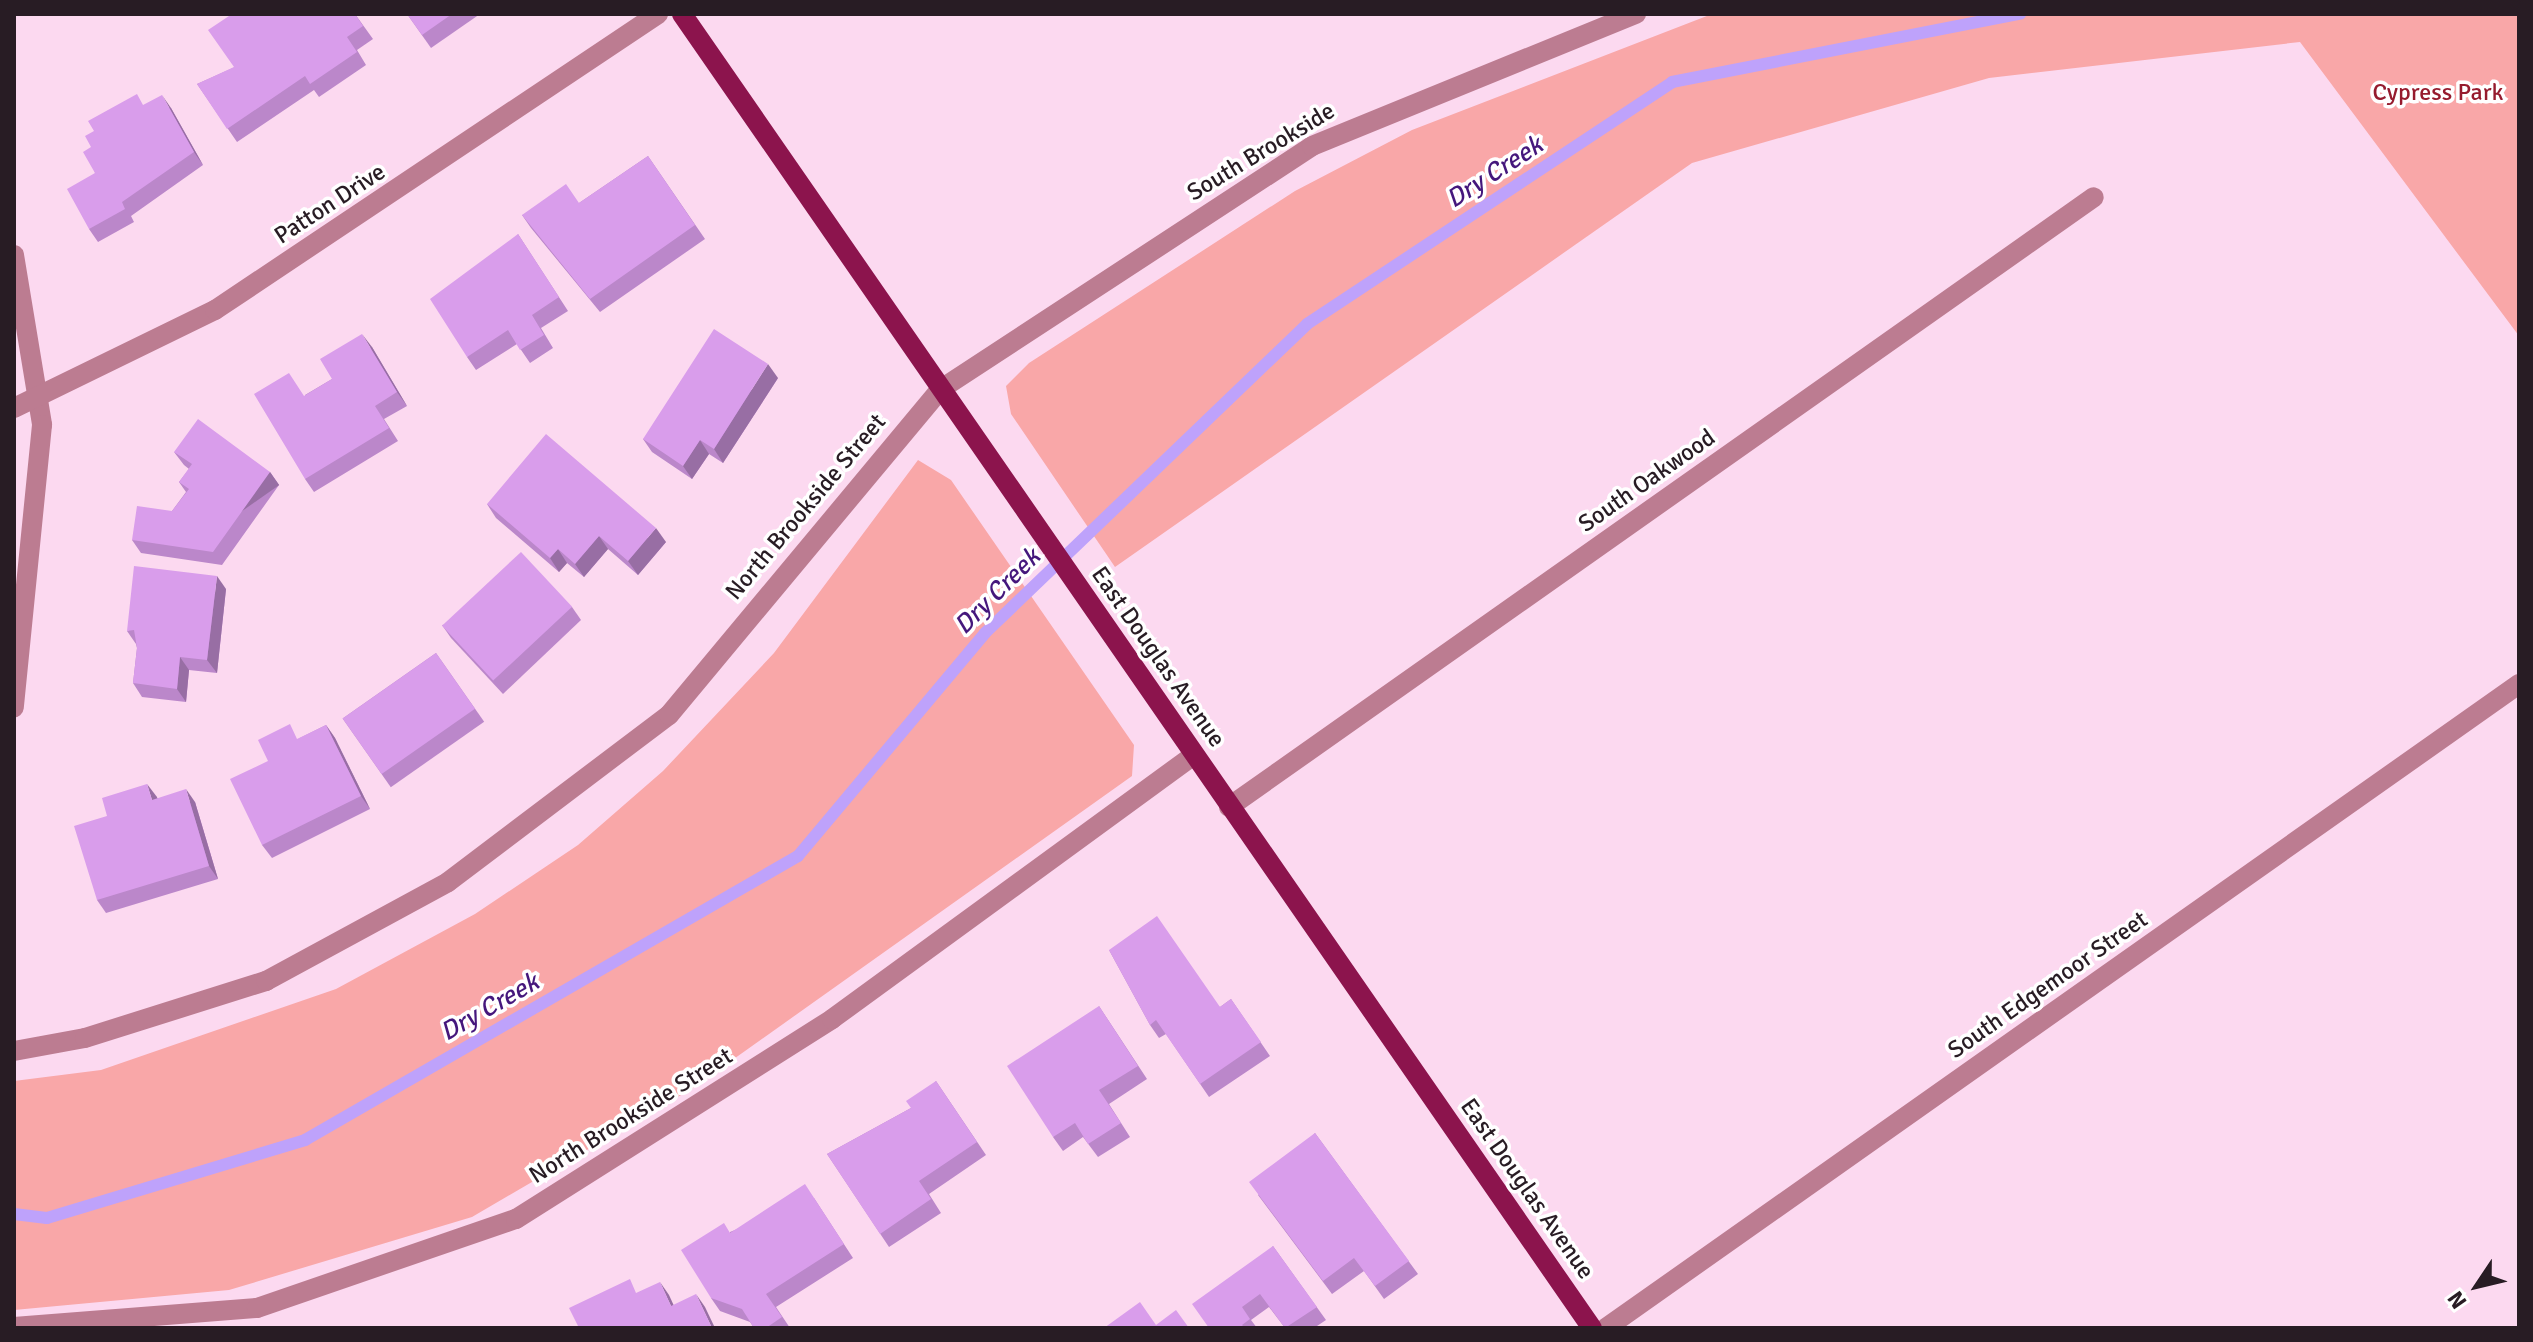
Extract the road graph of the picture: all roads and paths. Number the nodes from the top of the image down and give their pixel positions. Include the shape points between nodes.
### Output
1 (658, 14) edge
2 (682, 14) edge
3 (1636, 14) edge
4 (2094, 197) dead end
5 (14, 255) edge
6 (941, 389) junction
7 (37, 402) junction
8 (14, 408) edge
9 (2519, 684) edge
10 (14, 708) edge
11 (1194, 755) junction
12 (1229, 807) junction
13 (14, 1051) edge
14 (14, 1327) edge
15 (1592, 1328) edge
16 (1606, 1328) edge

1 - 7 street, Patton Drive via 215,310
2 - 6 main road, East Douglas Avenue
3 - 6 street, South Brookside via 1312,146
4 - 12 street, South Oakwood
5 - 7 street
6 - 11 main road, East Douglas Avenue
6 - 13 street, North Brookside Street via 669,715 448,882 266,981 85,1038
7 - 8 street, Patton Drive
7 - 10 street via 42,425
9 - 16 street, South Edgemoor Street
11 - 12 main road, East Douglas Avenue
11 - 14 street, North Brookside Street via 832,1019 516,1219 257,1308
12 - 15 main road, East Douglas Avenue

